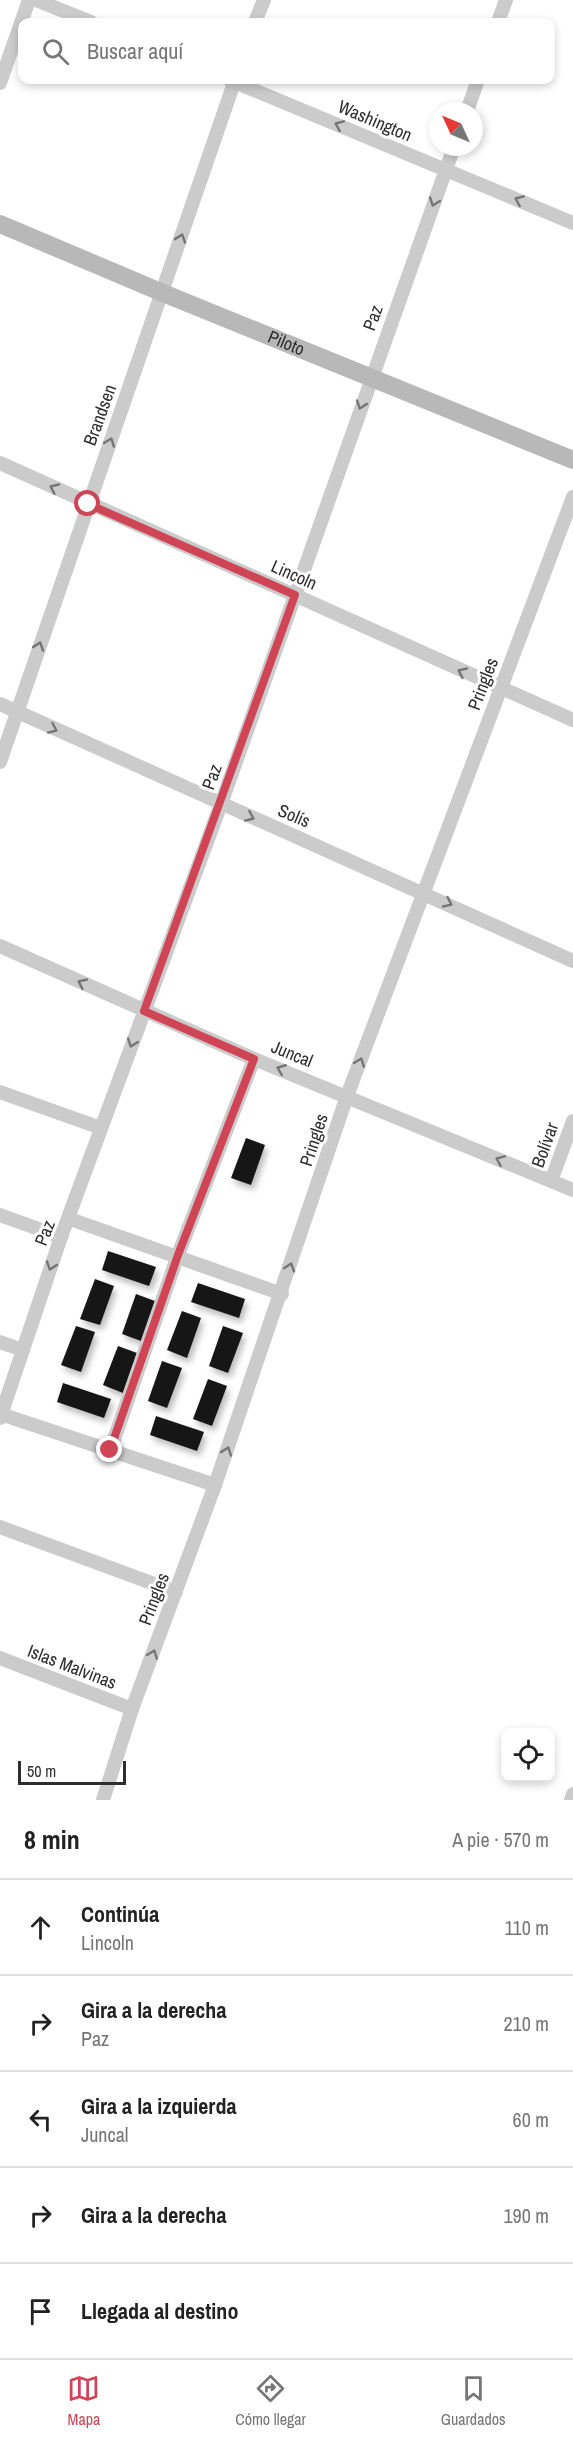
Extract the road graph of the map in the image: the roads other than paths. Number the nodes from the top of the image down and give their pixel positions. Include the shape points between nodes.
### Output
1 (29, 0) edge
2 (36, 0) edge
3 (264, 0) edge
4 (506, 0) edge
5 (23, 18) edge
6 (81, 18) edge
7 (257, 18) edge
8 (499, 18) edge
9 (18, 31) edge
10 (0, 83) edge
11 (232, 84) edge
12 (242, 84) edge
13 (477, 84) edge
14 (470, 102) edge
15 (451, 156) edge
16 (446, 170) junction
17 (573, 222) edge
18 (0, 224) edge
19 (163, 293) junction
20 (370, 376) junction
21 (573, 460) edge
22 (0, 464) edge
23 (573, 497) edge
24 (88, 504) junction
25 (295, 595) junction
26 (500, 689) junction
27 (0, 704) edge
28 (16, 712) junction
29 (573, 720) edge
30 (0, 762) edge
31 (221, 804) junction
32 (423, 891) junction
33 (0, 946) edge
34 (573, 961) edge
35 (144, 1011) junction
36 (254, 1059) junction
37 (0, 1092) edge
38 (347, 1096) junction
39 (573, 1121) edge
40 (101, 1128) junction
41 (551, 1181) junction
42 (573, 1190) edge
43 (0, 1215) edge
44 (70, 1219) junction
45 (61, 1237) junction
46 (178, 1255) junction
47 (282, 1294) junction
48 (0, 1342) edge
49 (23, 1350) junction
50 (0, 1416) edge
51 (110, 1450) junction
52 (215, 1485) junction
53 (0, 1527) edge
54 (177, 1592) junction
55 (0, 1658) edge
56 (132, 1709) junction
57 (573, 1794) edge
58 (103, 1800) edge
59 (571, 1800) edge

1 - 5 street
2 - 6 street
3 - 7 street
4 - 8 street
9 - 10 street
19 -> 11 street, Brandsen
16 -> 12 street, Washington
13 - 14 street
15 - 16 street, Paz
17 -> 16 street, Washington
16 -> 20 street, Paz
18 - 19 main road, Piloto
19 - 20 main road, Piloto
24 -> 19 street, Brandsen
20 - 21 main road, Piloto
20 -> 25 street, Paz
24 -> 22 street, Lincoln
23 - 26 street, Pringles
24 - 25 street, Lincoln
28 -> 24 street, Brandsen
26 -> 25 street, Lincoln
25 - 31 street, Paz
26 - 29 street, Lincoln
26 - 32 street, Pringles
27 - 28 street, Solís
28 - 30 street, Brandsen
28 -> 31 street, Solís
31 -> 32 street, Solís
31 - 35 street, Paz
32 -> 34 street, Solís
38 -> 32 street, Pringles
35 -> 33 street, Juncal
35 - 36 street, Juncal
35 -> 40 street, Paz
38 -> 36 street, Juncal
36 - 46 street
37 - 40 street
41 -> 38 street, Juncal
47 -> 38 street, Pringles
39 - 41 street, Bolívar
40 - 44 street, Paz
41 - 42 street, Juncal
43 - 45 street
44 - 45 street, Paz
44 - 46 street
45 -> 49 street, Paz
46 - 47 street
46 - 51 street
52 -> 47 street, Pringles
48 - 49 street
49 - 50 street, Paz
50 - 51 street
51 - 52 street
52 - 54 street, Pringles
53 - 54 street
56 -> 54 street, Pringles
55 - 56 street, Islas Malvinas
56 - 58 street, Pringles
57 - 59 street

